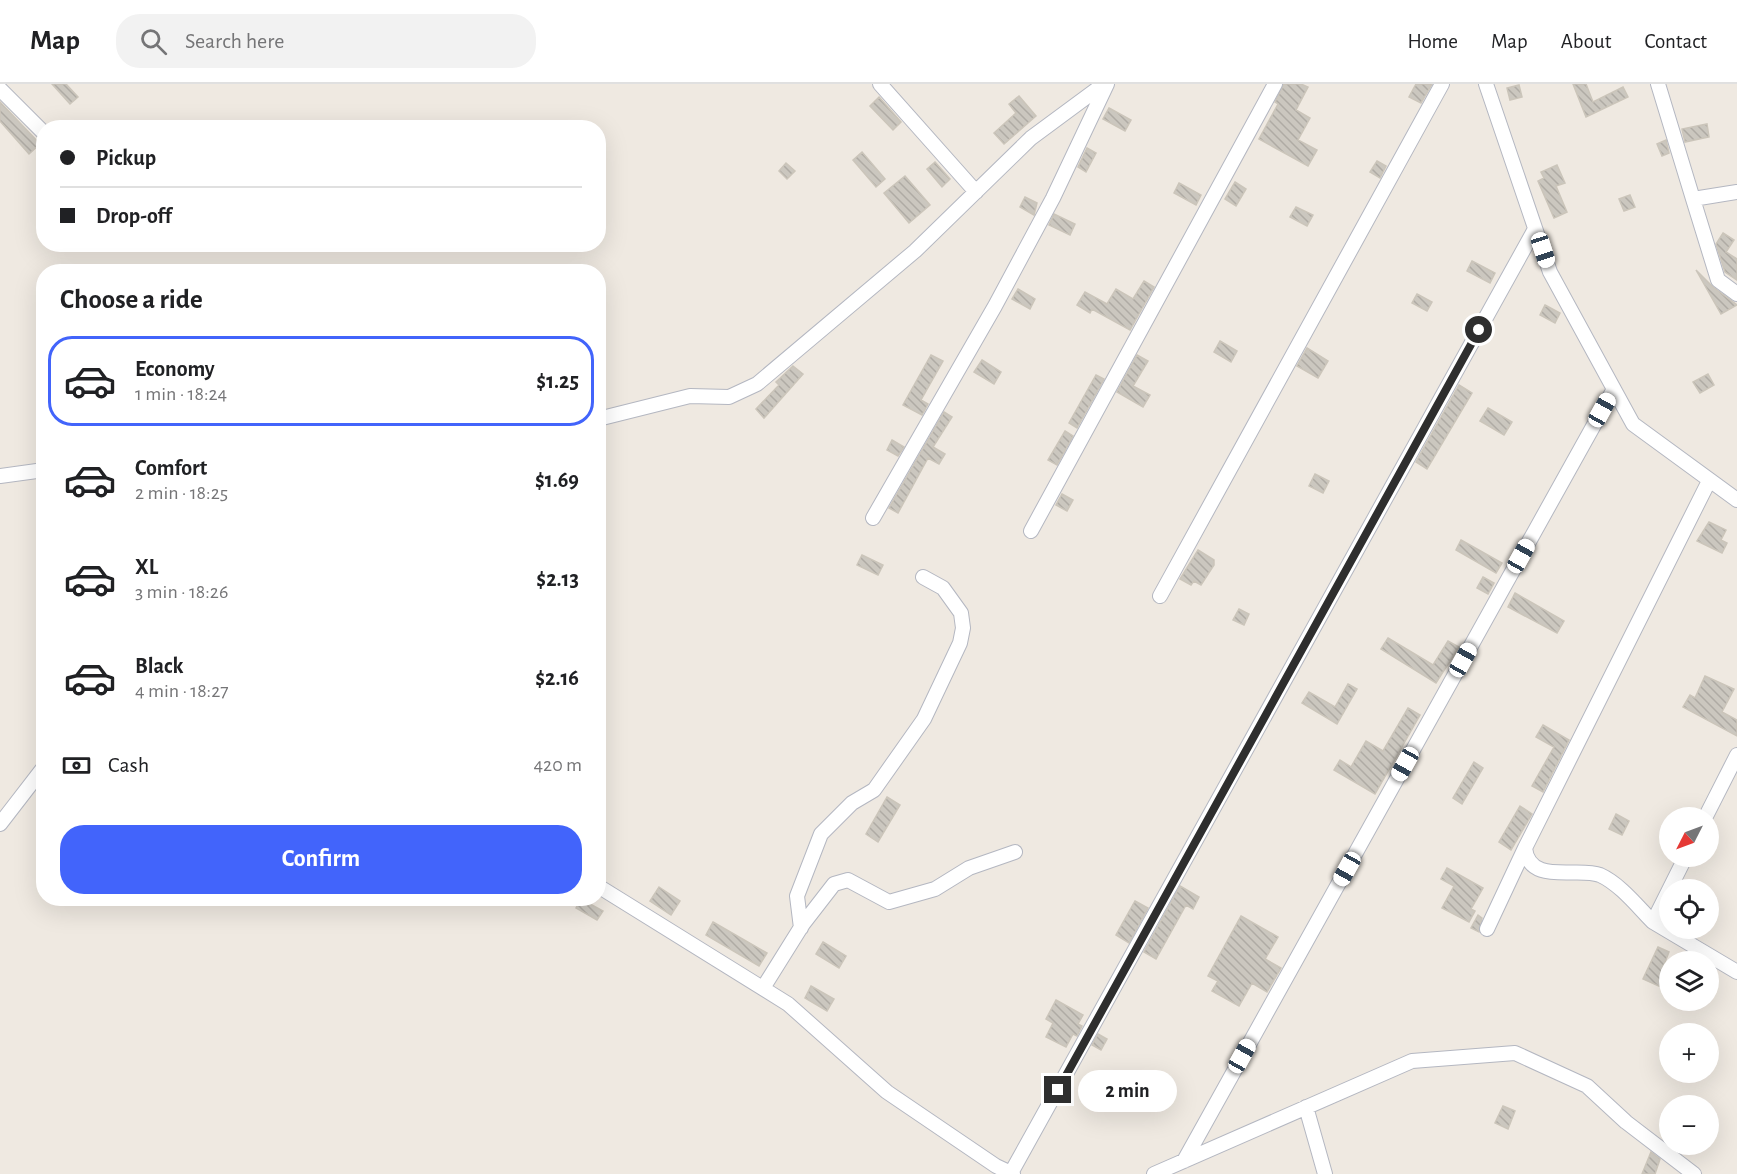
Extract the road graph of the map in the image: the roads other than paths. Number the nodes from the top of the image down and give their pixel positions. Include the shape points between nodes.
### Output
1 (880, 84) edge
2 (1106, 84) edge
3 (1275, 84) edge
4 (1442, 84) edge
5 (1486, 84) edge
6 (1658, 84) edge
7 (0, 89) edge
8 (36, 126) edge
9 (976, 192) junction
10 (1737, 192) edge
11 (1693, 199) junction
12 (1535, 229) junction
13 (1737, 294) edge
14 (1614, 389) junction
15 (606, 416) edge
16 (36, 471) edge
17 (0, 476) edge
18 (1709, 481) junction
19 (1737, 500) edge
20 (873, 518) dead end
21 (1030, 531) dead end
22 (923, 577) dead end
23 (1160, 596) dead end
24 (1737, 755) edge
25 (36, 778) edge
26 (1711, 807) edge
27 (0, 825) edge
28 (1525, 849) junction
29 (1015, 852) dead end
30 (1680, 867) edge
31 (606, 891) edge
32 (1653, 922) junction
33 (801, 928) junction
34 (1488, 929) dead end
35 (1737, 972) edge
36 (762, 988) junction
37 (1306, 1107) junction
38 (1176, 1167) edge
39 (1012, 1174) edge
40 (1154, 1174) edge
41 (1325, 1174) edge
42 (1694, 1174) edge

1 - 9 street
2 - 9 street via 1031,138
2 - 20 street via 1053,198 1006,286
3 - 21 street
4 - 23 street
5 - 12 street
6 - 11 street
7 - 8 street
9 - 15 street via 915,251 757,384 729,397 690,396
10 - 11 street
11 - 13 street via 1718,280
12 - 14 street via 1550,273
12 - 39 street
14 - 18 street via 1633,424
14 - 38 street
16 - 17 street
18 - 19 street
18 - 28 street
22 - 33 street via 943,588 962,613 960,643 924,720 874,790 852,803 821,834 797,896
24 - 26 street
25 - 27 street
28 - 32 street via 1526,859 1532,865 1559,873 1600,875
28 - 34 street
29 - 33 street via 969,868 934,890 889,902 848,880 840,880
30 - 32 street
31 - 36 street
32 - 35 street
33 - 36 street
36 - 39 street via 788,1004 887,1092
37 - 38 street
37 - 41 street
37 - 42 street via 1412,1060 1515,1053 1587,1086 1626,1122
38 - 40 street

